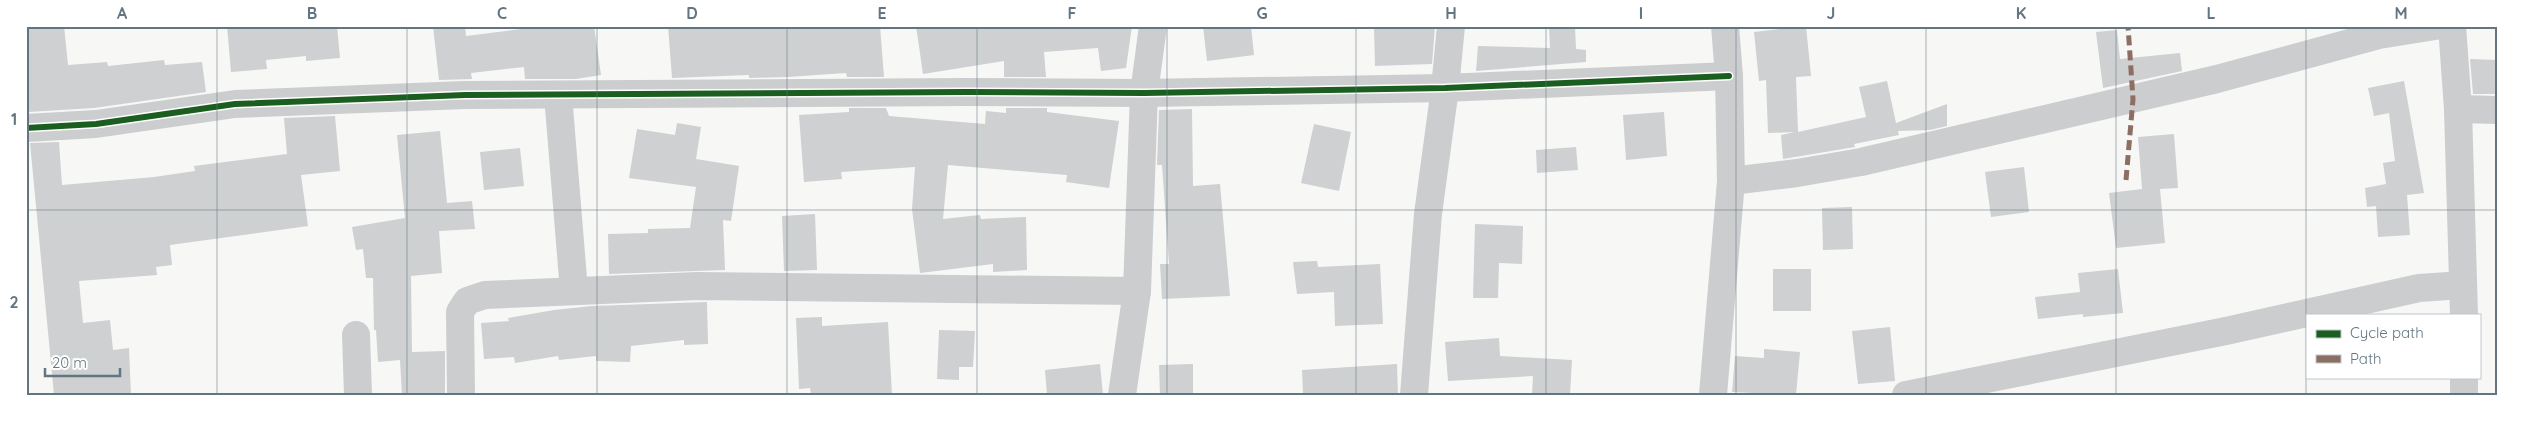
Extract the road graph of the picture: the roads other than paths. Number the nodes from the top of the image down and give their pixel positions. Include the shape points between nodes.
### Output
1 (1153, 26) edge
2 (1451, 26) edge
3 (1725, 26) edge
4 (2435, 26) edge
5 (2452, 26) edge
6 (1729, 76) junction
7 (1445, 88) junction
8 (1144, 93) junction
9 (558, 95) junction
10 (2458, 109) junction
11 (2497, 110) edge
12 (26, 128) edge
13 (1731, 180) junction
14 (2464, 285) junction
15 (574, 291) junction
16 (1138, 291) junction
17 (2464, 314) edge
18 (356, 335) dead end
19 (2464, 378) edge
20 (358, 395) edge
21 (461, 395) edge
22 (1122, 395) edge
23 (1414, 395) edge
24 (1713, 395) edge
25 (1906, 395) edge
26 (2464, 395) edge

1 - 8 street
2 - 7 street
3 - 6 street
4 - 13 street via 2379,35 2218,78 1861,162
5 - 10 street
6 - 7 street
6 - 13 street
7 - 8 street
7 - 23 street via 1428,214
8 - 9 street
8 - 16 street
9 - 12 street via 465,95 235,104 96,124
9 - 15 street
10 - 11 street
10 - 14 street
13 - 24 street
14 - 17 street
14 - 25 street via 2419,288 2226,331
15 - 16 street via 697,286
15 - 21 street via 485,295 467,301 460,312
16 - 22 street
18 - 20 street
19 - 26 street

